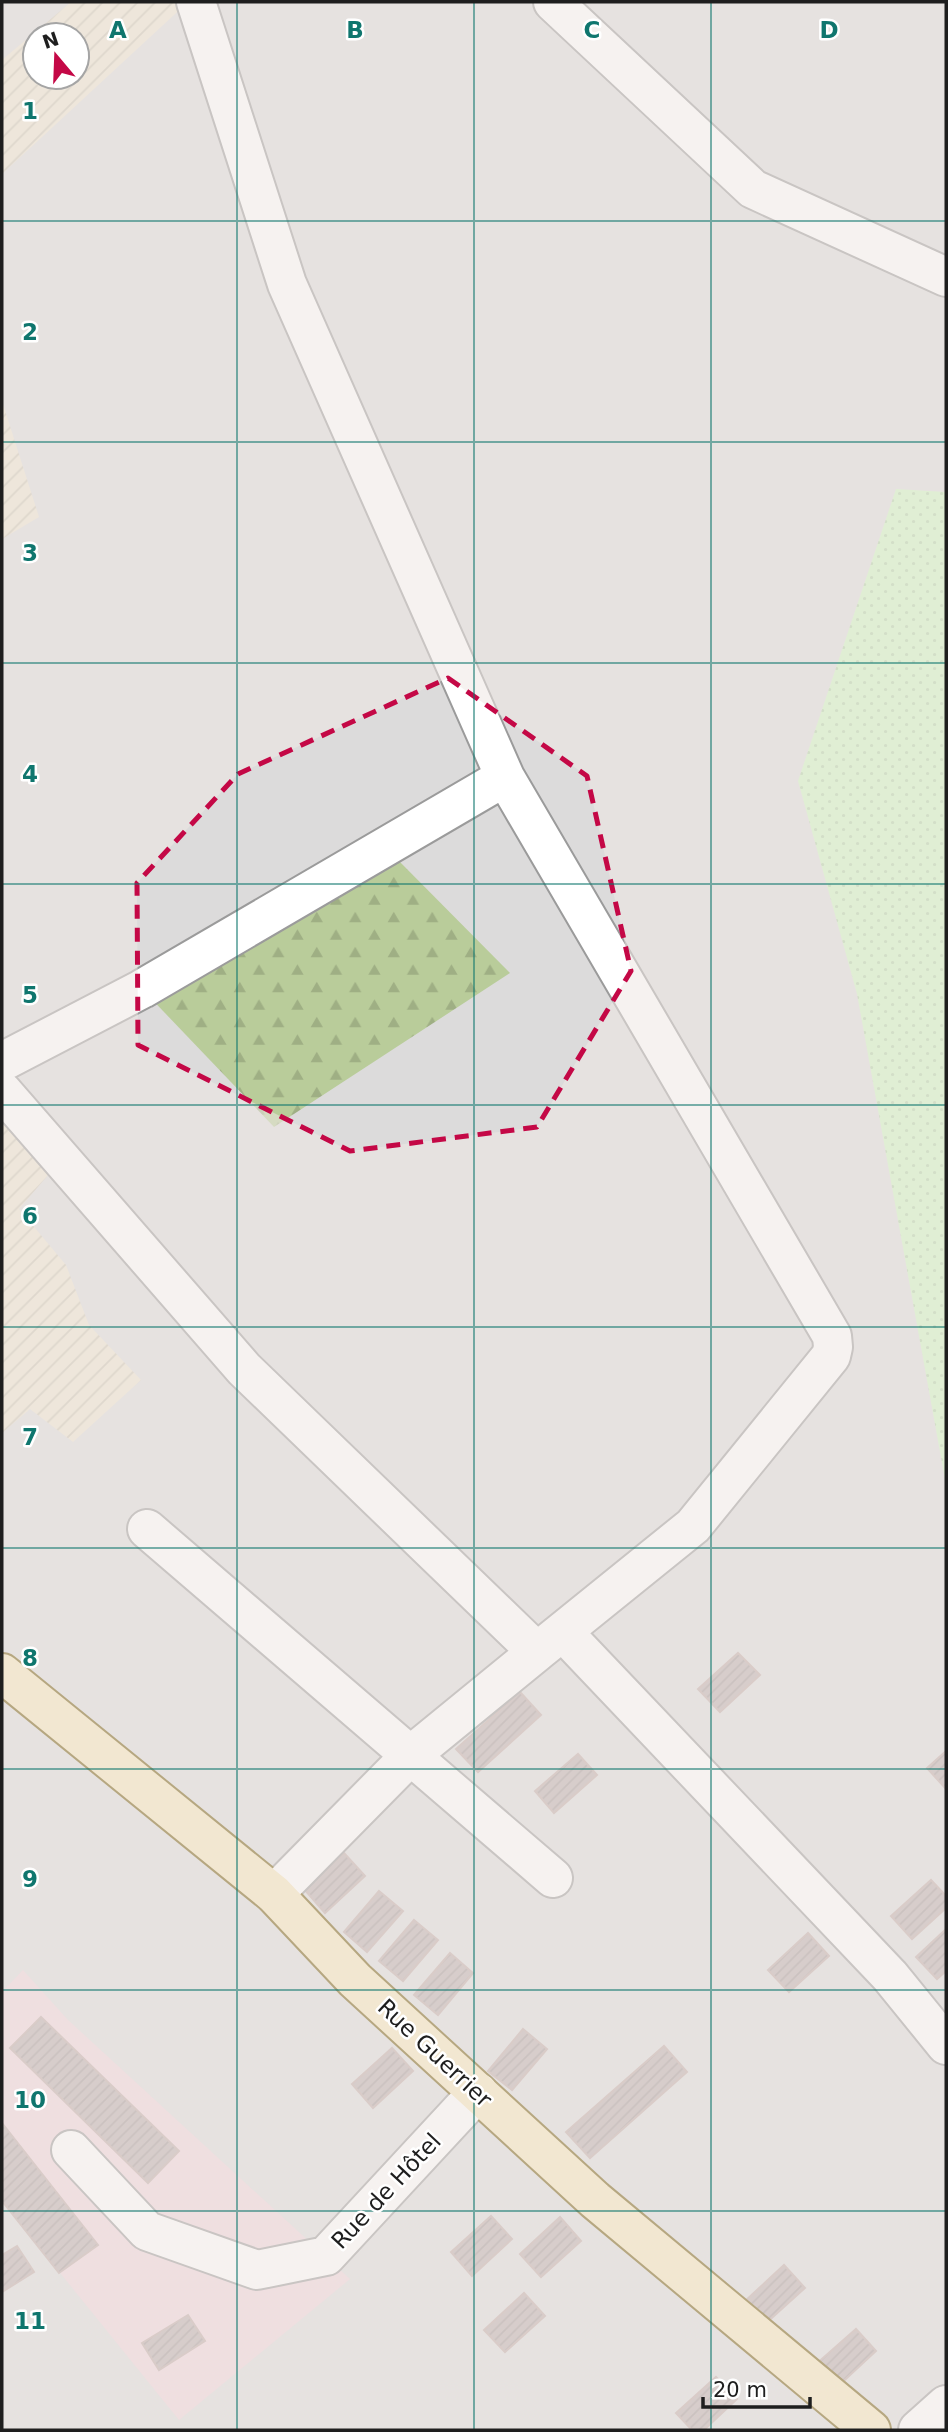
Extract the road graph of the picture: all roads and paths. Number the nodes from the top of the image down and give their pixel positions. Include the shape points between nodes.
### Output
1 (196, 2) edge
2 (553, 2) edge
3 (946, 276) edge
4 (505, 777) junction
5 (2, 1062) edge
6 (2, 1091) edge
7 (147, 1529) dead end
8 (550, 1642) junction
9 (2, 1673) edge
10 (411, 1755) junction
11 (553, 1878) dead end
12 (274, 1894) junction
13 (946, 2045) edge
14 (478, 2092) junction
15 (71, 2150) dead end
16 (946, 2405) edge
17 (871, 2430) edge
18 (918, 2430) edge

1 - 4 street via 288,284
2 - 3 street via 753,189
4 - 5 street via 142,989
4 - 8 street via 832,1336 834,1347 693,1526
6 - 8 street via 244,1369
7 - 10 street
8 - 10 street
8 - 13 street via 890,1976
9 - 12 main road, Rue Guerrier
10 - 11 street
10 - 12 street
12 - 14 main road, Rue Guerrier via 355,1980
14 - 15 street, Rue de Hôtel via 326,2256 257,2270 147,2231
14 - 17 main road, Rue Guerrier via 595,2200
16 - 18 street

